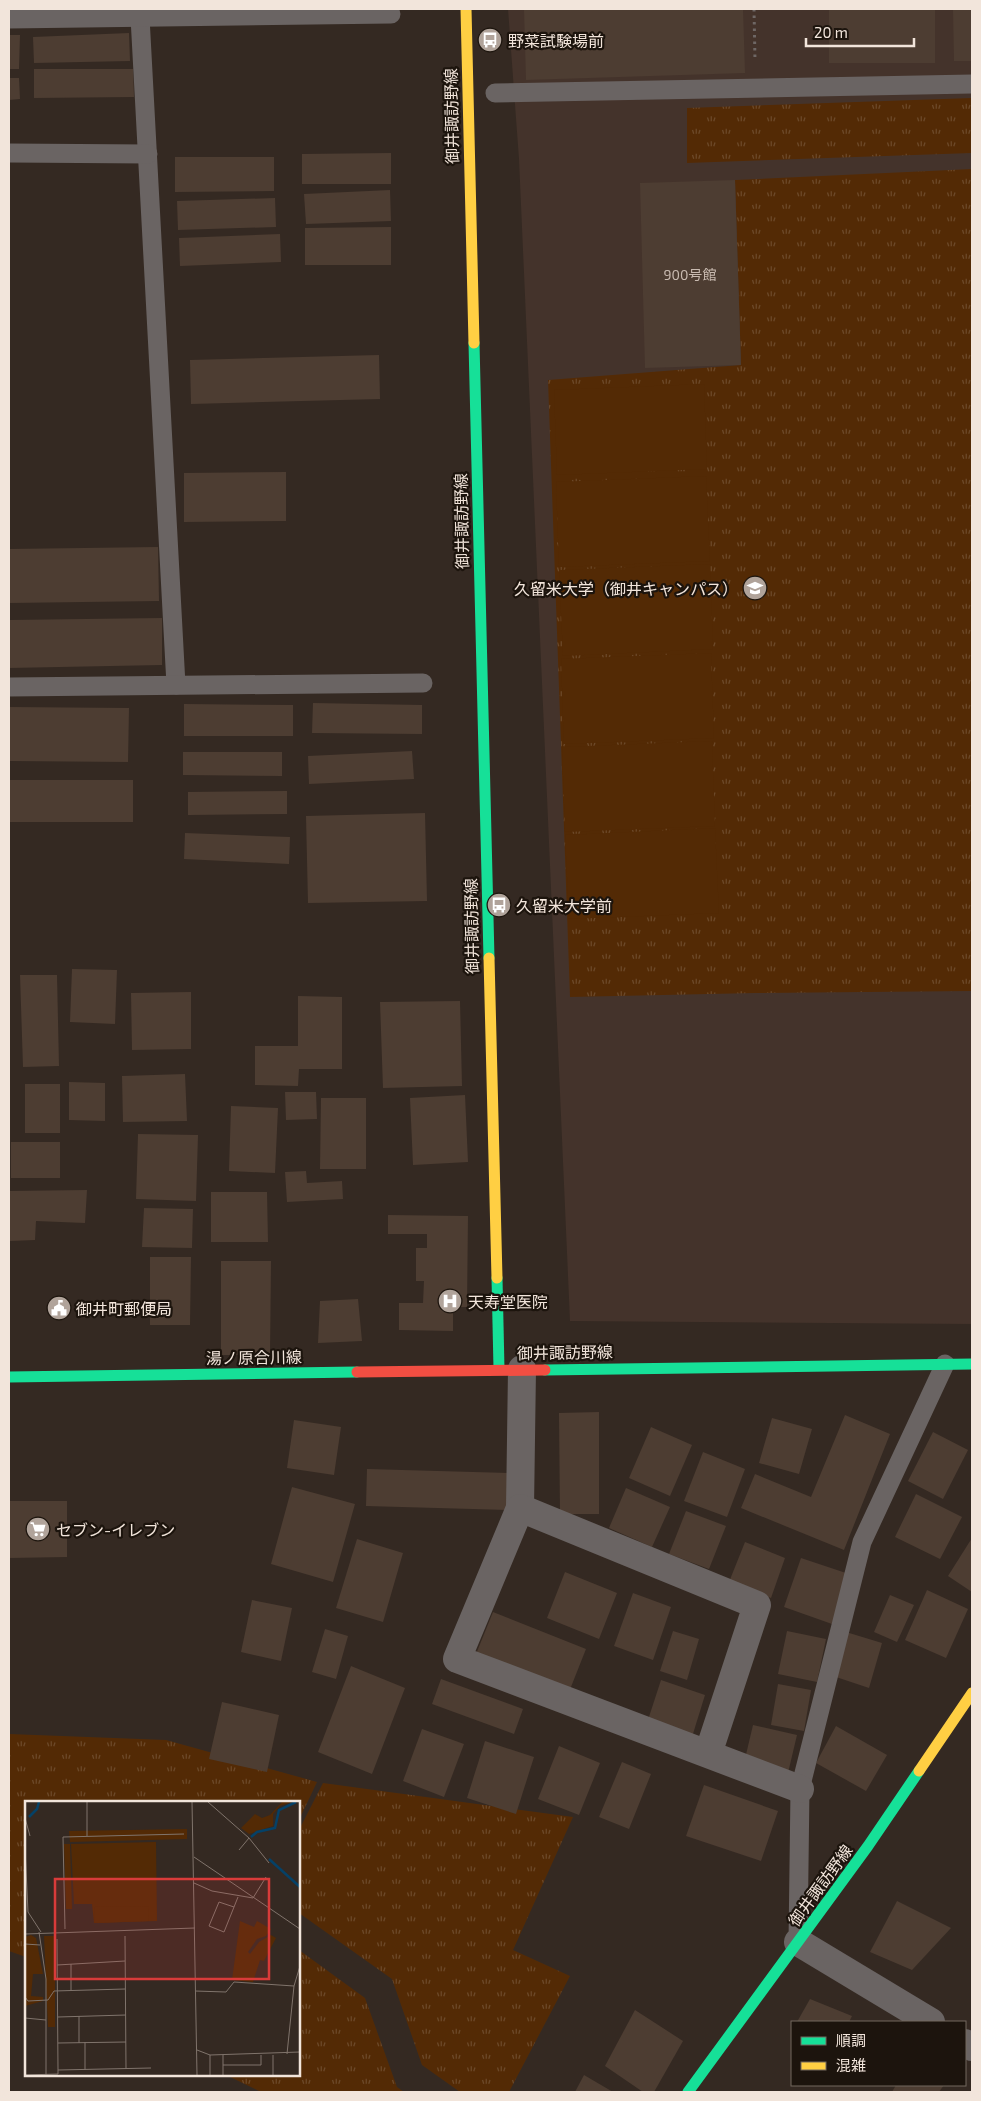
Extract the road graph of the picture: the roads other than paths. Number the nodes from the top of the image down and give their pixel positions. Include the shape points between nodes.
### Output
1 (466, 9) edge
2 (391, 14) dead end
3 (140, 17) junction
4 (9, 19) edge
5 (972, 84) edge
6 (495, 93) dead end
7 (9, 153) edge
8 (148, 154) junction
9 (423, 683) dead end
10 (176, 685) junction
11 (9, 687) edge
12 (945, 1364) junction
13 (972, 1364) edge
14 (511, 1369) junction
15 (9, 1377) edge
16 (520, 1508) junction
17 (972, 1693) edge
18 (708, 1754) junction
19 (800, 1789) junction
20 (798, 1942) junction
21 (929, 2021) edge
22 (688, 2092) edge

1 - 14 main road, 御井諏訪野線
2 - 3 lane
3 - 4 lane
3 - 8 lane
5 - 6 lane
7 - 8 lane
8 - 10 lane
9 - 10 lane
10 - 11 lane
12 - 13 main road, 御井諏訪野線
12 - 14 main road, 御井諏訪野線
12 - 19 lane via 862,1542
14 - 15 main road, 湯ノ原合川線
14 - 16 street
16 - 18 street via 757,1605
16 - 18 street via 457,1659
17 - 20 main road, 御井諏訪野線
18 - 19 street
19 - 20 lane
20 - 21 street
20 - 22 main road, 御井諏訪野線

